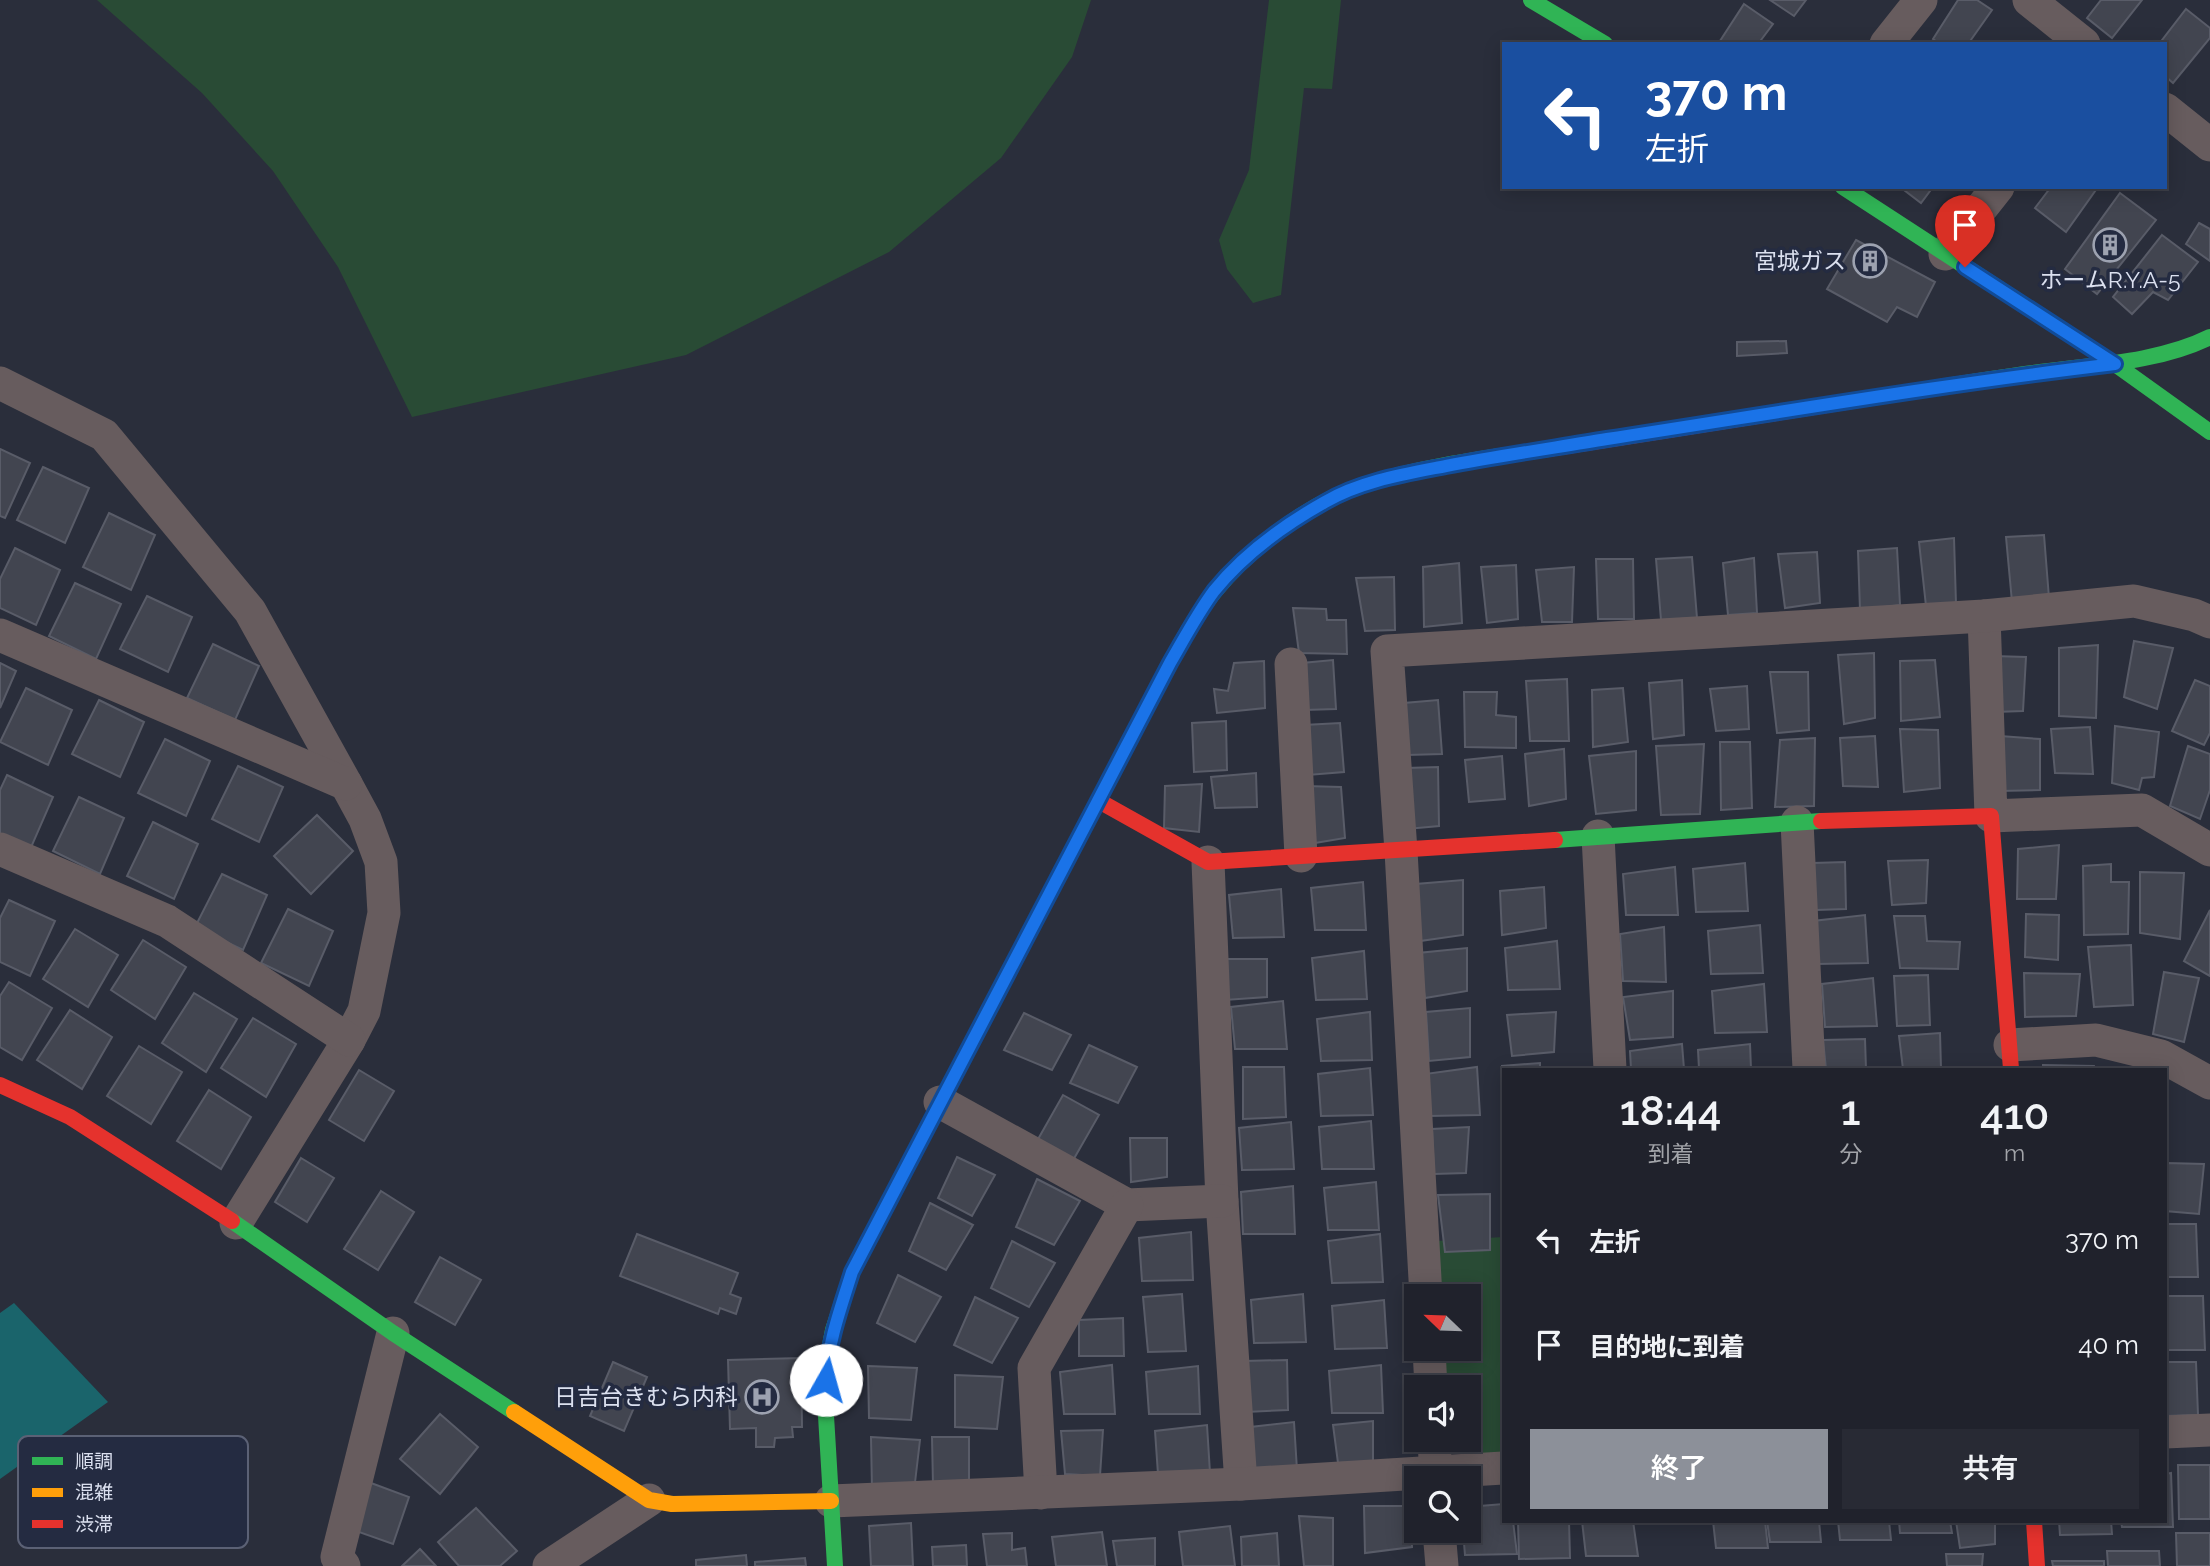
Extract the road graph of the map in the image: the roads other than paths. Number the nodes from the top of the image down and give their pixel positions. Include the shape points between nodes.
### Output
1 (1531, 0) edge
2 (1920, 0) edge
3 (2029, 0) edge
4 (1602, 42) edge
5 (1888, 42) edge
6 (2082, 42) edge
7 (2167, 111) edge
8 (2210, 145) edge
9 (1846, 189) edge
10 (1996, 189) edge
11 (1945, 254) junction
12 (2210, 337) edge
13 (2115, 364) junction
14 (0, 383) edge
15 (2210, 432) edge
16 (1984, 616) junction
17 (2210, 622) edge
18 (0, 635) edge
19 (1291, 664) dead end
20 (346, 784) junction
21 (1099, 801) junction
22 (1991, 816) junction
23 (1797, 822) junction
24 (1598, 836) junction
25 (0, 849) edge
26 (2210, 850) edge
27 (1401, 851) junction
28 (1301, 856) junction
29 (1208, 862) junction
30 (349, 1040) junction
31 (2010, 1057) edge
32 (1610, 1068) edge
33 (1809, 1068) edge
34 (2210, 1083) edge
35 (0, 1085) edge
36 (940, 1102) junction
37 (1222, 1201) junction
38 (1127, 1205) junction
39 (236, 1223) junction
40 (1425, 1284) edge
41 (393, 1333) junction
42 (2210, 1430) edge
43 (2167, 1432) edge
44 (1435, 1464) edge
45 (1502, 1468) edge
46 (1241, 1484) junction
47 (1041, 1493) junction
48 (649, 1500) junction
49 (831, 1501) junction
50 (2034, 1523) edge
51 (1440, 1543) edge
52 (344, 1566) edge
53 (549, 1566) edge
54 (835, 1566) edge
55 (1442, 1566) edge
56 (2037, 1566) edge

1 - 4 street
2 - 5 street
3 - 6 street
7 - 8 street
9 - 11 street
10 - 11 street
11 - 13 street
12 - 13 street
13 - 15 street
13 - 21 street via 1489,458 1405,474 1326,501 1263,543 1215,591 1170,663
14 - 20 street via 104,435 250,611
16 - 17 street via 2134,601
16 - 22 street
16 - 27 street via 1387,651
18 - 20 street
19 - 28 street
20 - 30 street via 381,862 384,913 363,1011
21 - 29 street
21 - 36 street
22 - 23 street
22 - 26 street via 2142,810
22 - 31 street
23 - 24 street
23 - 33 street
24 - 27 street
24 - 32 street
25 - 30 street via 167,921
27 - 28 street
27 - 40 street
28 - 29 street
29 - 37 street
30 - 39 street
31 - 34 street via 2096,1041 2161,1056
35 - 39 street via 70,1117
36 - 38 street
36 - 49 street via 852,1272 833,1330 825,1399
37 - 38 street
37 - 46 street
38 - 47 street via 1034,1368
39 - 41 street
41 - 48 street
41 - 52 street via 337,1557
42 - 43 street
44 - 45 street
44 - 46 street
46 - 47 street
47 - 49 street
48 - 49 street via 672,1504
48 - 53 street
49 - 54 street
50 - 56 street
51 - 55 street

